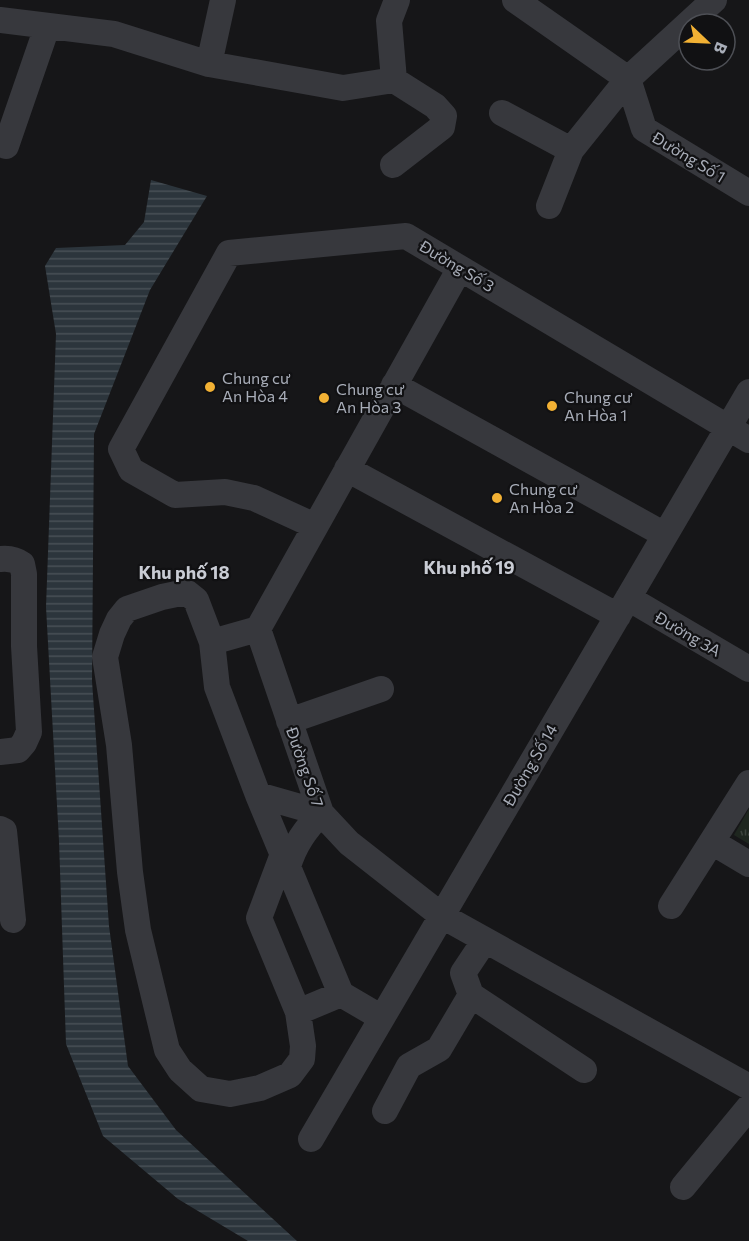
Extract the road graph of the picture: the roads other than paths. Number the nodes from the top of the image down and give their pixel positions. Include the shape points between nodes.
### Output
1 (223, 0) edge
2 (397, 0) edge
3 (515, 0) edge
4 (714, 0) edge
5 (7, 14) edge
6 (47, 27) junction
7 (209, 64) junction
8 (628, 79) junction
9 (394, 80) junction
10 (502, 112) dead end
11 (6, 146) dead end
12 (571, 150) junction
13 (393, 165) dead end
14 (749, 193) edge
15 (549, 206) dead end
16 (460, 268) junction
17 (394, 385) junction
18 (749, 392) edge
19 (738, 434) edge
20 (347, 470) junction
21 (315, 526) junction
22 (665, 535) junction
23 (0, 559) edge
24 (623, 607) junction
25 (258, 629) junction
26 (212, 642) junction
27 (749, 669) edge
28 (381, 688) dead end
29 (289, 721) junction
30 (0, 752) edge
31 (749, 783) edge
32 (258, 795) junction
33 (321, 813) junction
34 (0, 829) edge
35 (712, 842) junction
36 (285, 860) junction
37 (749, 864) edge
38 (671, 906) dead end
39 (442, 916) junction
40 (13, 920) dead end
41 (485, 940) junction
42 (341, 994) junction
43 (471, 995) junction
44 (298, 1012) junction
45 (382, 1018) junction
46 (584, 1070) dead end
47 (749, 1087) edge
48 (749, 1107) edge
49 (385, 1112) dead end
50 (311, 1139) dead end
51 (683, 1187) dead end

1 - 7 street
2 - 9 street via 389,21
3 - 8 street
4 - 8 street
5 - 6 street
6 - 7 street via 114,34
6 - 11 street
7 - 9 street via 343,88
8 - 12 street
8 - 14 street, Đường Số 1 via 644,129
9 - 13 street via 444,116 442,127
10 - 12 street
12 - 15 street
16 - 17 street
16 - 19 street, Đường Số 3
16 - 21 street, Đường Số 3 via 406,236 229,253 120,449 131,470 175,495 225,492 254,498
17 - 20 street
17 - 22 street
18 - 19 street, Đường Số 14
19 - 22 street, Đường Số 14
20 - 21 street
20 - 24 street, Đường 3A
21 - 25 street
22 - 24 street, Đường Số 14
23 - 30 street via 18,561 24,574 29,732 18,750
24 - 27 street, Đường 3A
24 - 39 street, Đường Số 14
25 - 26 street
25 - 29 street, Đường Số 7
26 - 32 street via 217,687
26 - 44 street via 196,600 186,592 127,609 111,634 105,657 119,745 138,930 167,1050 180,1070 201,1089 230,1094 260,1088 290,1075 302,1059
28 - 29 street
29 - 33 street, Đường Số 7
31 - 35 street
32 - 33 street
32 - 36 street
33 - 36 street
33 - 39 street, Đường Số 7 via 349,843
34 - 40 street via 4,831
35 - 37 street
35 - 38 street
36 - 42 street
36 - 44 street via 259,918
39 - 41 street, Đường Số 7
39 - 45 street, Đường Số 14
41 - 43 street via 463,973
41 - 47 street, Đường Số 7
42 - 44 street
42 - 45 street
43 - 46 street
43 - 49 street via 440,1049 409,1066
45 - 50 street, Đường Số 14
48 - 51 street

